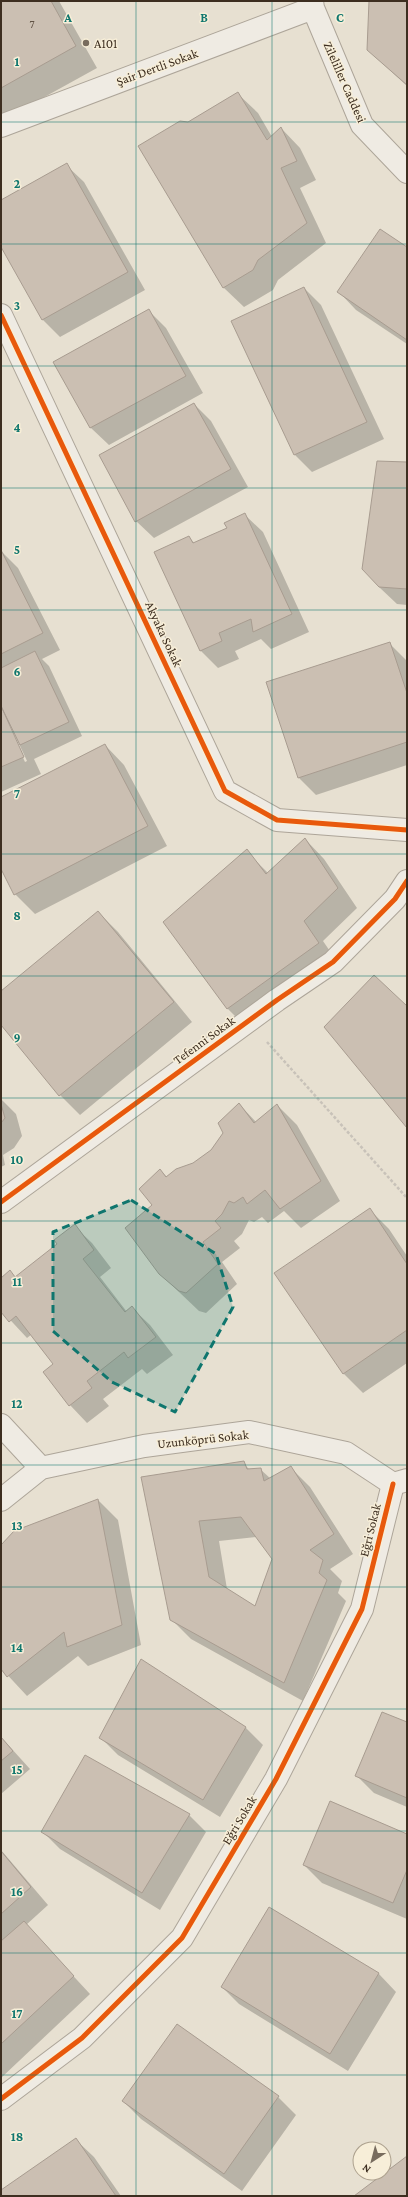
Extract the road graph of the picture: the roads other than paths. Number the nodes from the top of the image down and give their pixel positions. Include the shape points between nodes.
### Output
1 (312, 4) edge
2 (1, 126) edge
3 (407, 172) edge
4 (1, 315) edge
5 (407, 830) edge
6 (407, 881) edge
7 (1, 1202) edge
8 (1, 1425) edge
9 (41, 1468) junction
10 (400, 1482) edge
11 (1, 1500) edge
12 (1, 2099) edge

1 - 2 street, Şair Dertli Sokak
1 - 3 street, Zileliller Caddesi via 362,124
4 - 5 street, Akyaka Sokak via 226,791 278,820
6 - 7 street, Tefenni Sokak via 395,899 333,962
8 - 9 street
9 - 10 street, Uzunköprü Sokak via 144,1446 249,1432 346,1453
9 - 11 street, Uzunköprü Sokak
10 - 12 street, Eğri Sokak via 362,1609 276,1779 182,1938 82,2038

